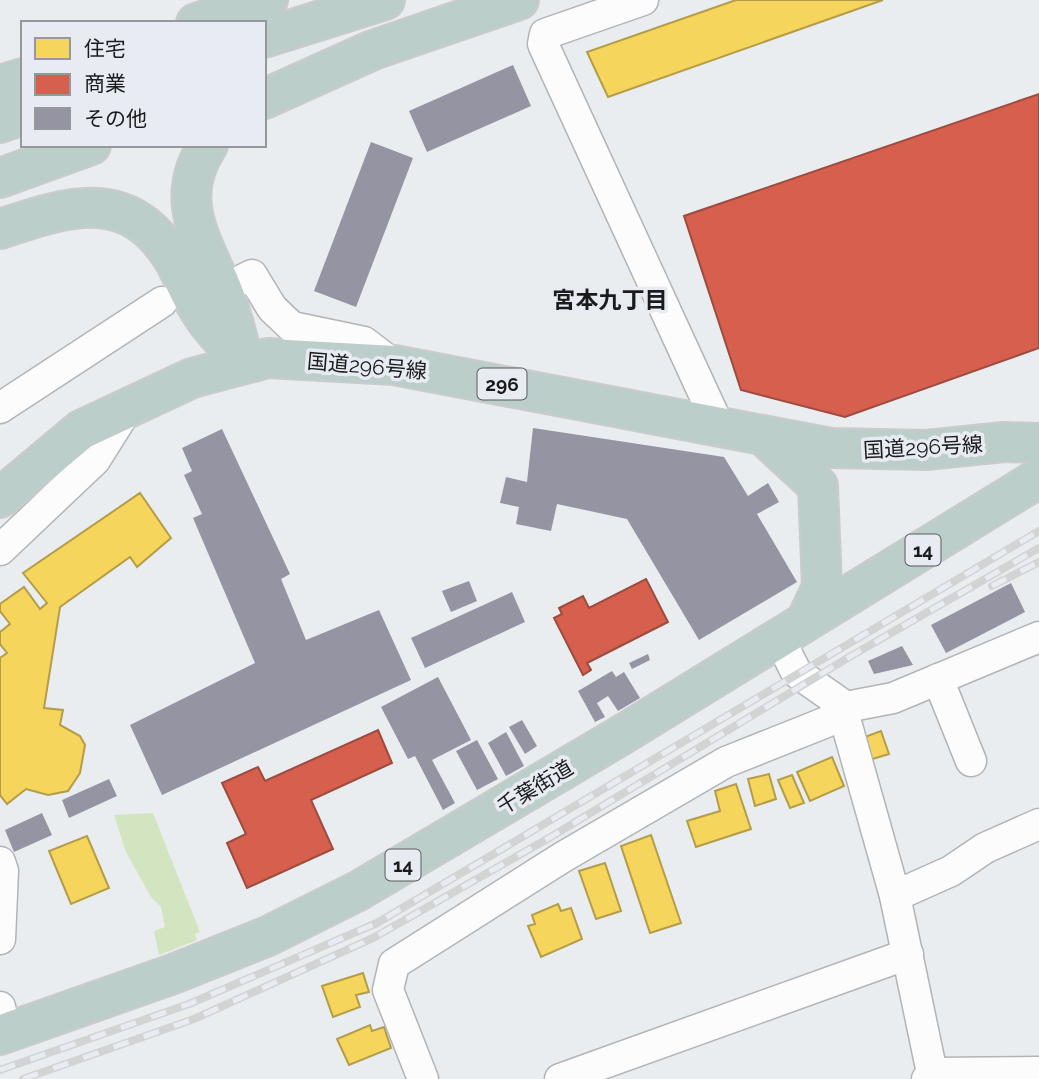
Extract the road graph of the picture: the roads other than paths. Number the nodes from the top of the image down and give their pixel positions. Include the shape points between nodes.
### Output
1 (268, 0) edge
2 (385, 0) edge
3 (519, 0) edge
4 (643, 0) edge
5 (203, 21) edge
6 (266, 37) edge
7 (373, 50) junction
8 (21, 79) edge
9 (266, 82) edge
10 (0, 85) edge
11 (266, 98) edge
12 (21, 116) edge
13 (0, 123) edge
14 (85, 147) edge
15 (207, 147) edge
16 (0, 178) edge
17 (0, 229) edge
18 (244, 279) dead end
19 (162, 302) dead end
20 (244, 363) junction
21 (394, 365) junction
22 (129, 405) junction
23 (0, 408) edge
24 (720, 429) junction
25 (766, 438) junction
26 (1039, 443) edge
27 (1039, 478) edge
28 (0, 498) edge
29 (0, 550) edge
30 (792, 629) junction
31 (1039, 637) edge
32 (938, 679) junction
33 (845, 711) junction
34 (971, 761) dead end
35 (1039, 824) edge
36 (0, 862) edge
37 (895, 896) junction
38 (0, 939) edge
39 (908, 954) junction
40 (2, 1025) edge
41 (1039, 1072) edge
42 (930, 1076) edge
43 (423, 1079) edge
44 (560, 1079) edge

1 - 5 highway
2 - 6 highway
3 - 7 highway
4 - 24 street via 545,34 543,44
7 - 9 highway
7 - 11 highway
8 - 10 highway
12 - 13 highway
14 - 16 highway
15 - 20 highway via 192,181 191,206 196,230 227,301
17 - 20 highway via 76,208 100,206 123,212 158,240 174,260 202,315
18 - 21 street via 252,275 271,308 292,327 364,342
19 - 23 street
20 - 21 highway, 国道296号線 / 296 via 268,358
20 - 22 highway, 国道296号線 / 296 via 192,378
21 - 24 highway, 国道296号線 / 296
22 - 28 highway, 国道296号線 / 296 via 81,430
22 - 29 street via 95,460
24 - 25 highway, 国道296号線 / 296
25 - 26 highway, 国道296号線 / 296 via 867,451
25 - 30 highway via 818,486 822,587
27 - 30 highway, 千葉街道 / 14
30 - 33 street via 796,672
30 - 40 highway, 千葉街道 / 14 via 358,891 268,936 173,974
31 - 32 street
32 - 33 street
32 - 34 street
33 - 37 street
33 - 43 street via 726,762 394,964 388,989
35 - 37 street
36 - 38 street
37 - 39 street
39 - 42 street
39 - 44 street
41 - 42 street

